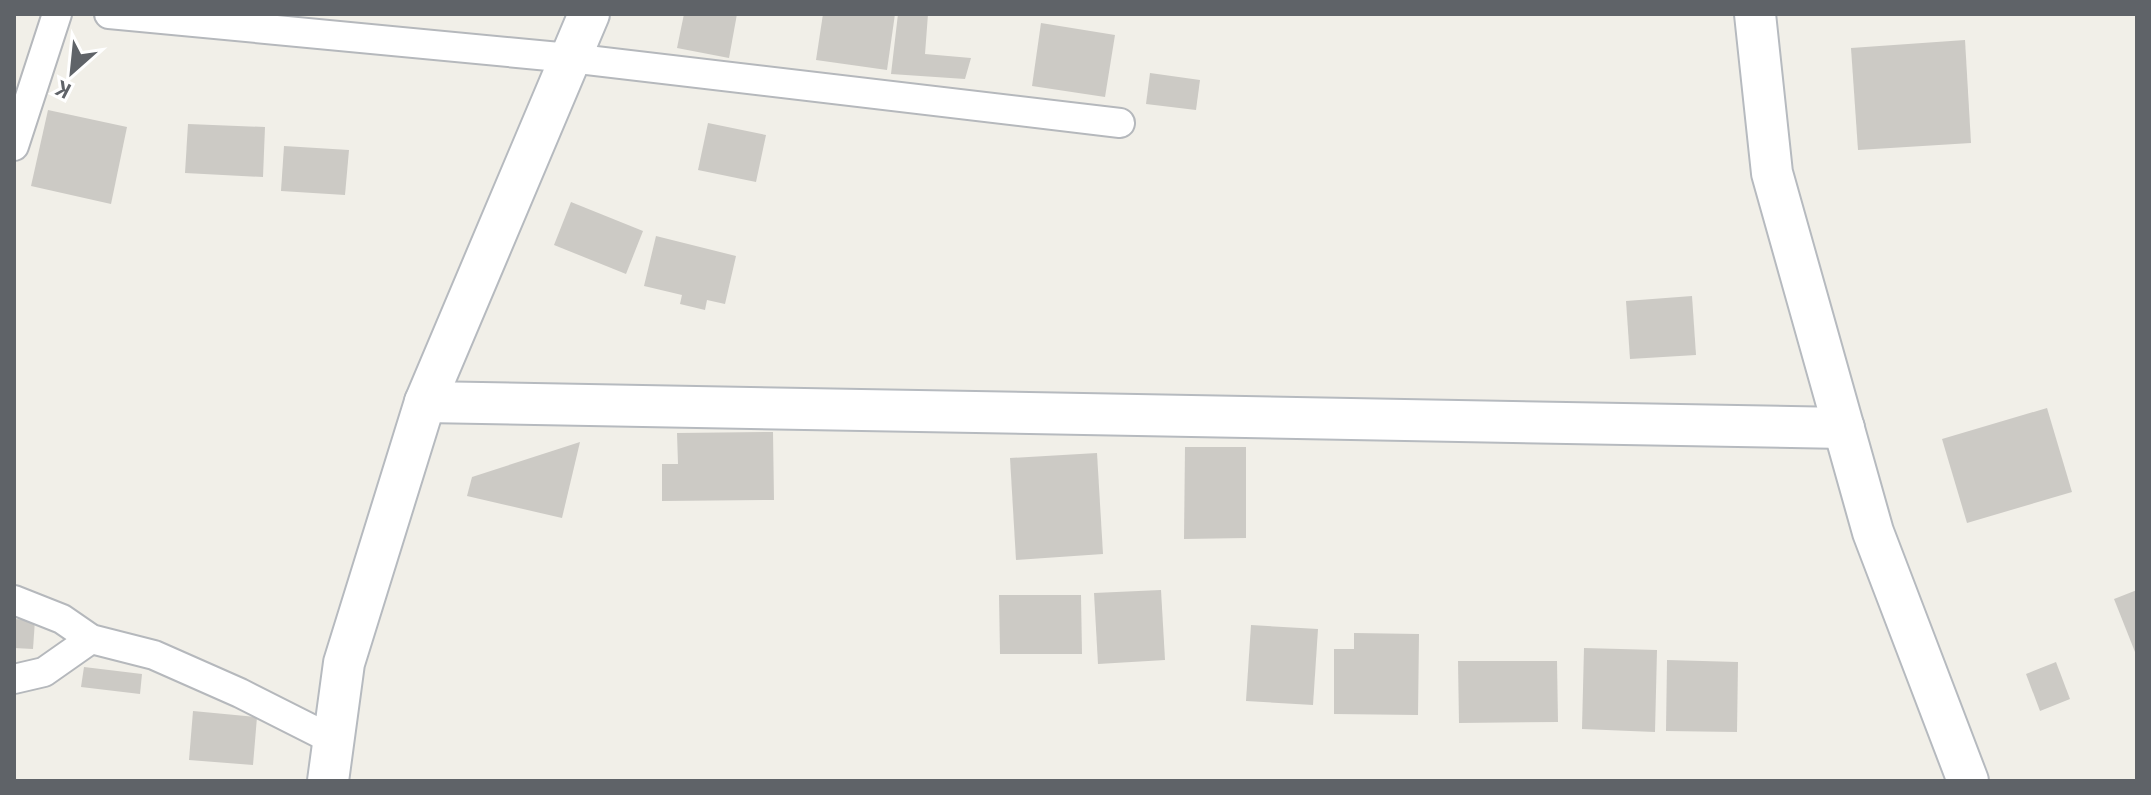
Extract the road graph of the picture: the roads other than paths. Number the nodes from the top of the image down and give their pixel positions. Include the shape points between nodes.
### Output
1 (57, 14) edge
2 (109, 14) edge
3 (589, 14) edge
4 (1755, 14) edge
5 (365, 26) edge
6 (570, 58) junction
7 (1120, 123) dead end
8 (14, 146) edge
9 (425, 402) junction
10 (1844, 428) junction
11 (14, 600) edge
12 (91, 639) junction
13 (14, 679) edge
14 (333, 740) junction
15 (328, 781) edge
16 (1968, 781) edge

1 - 8 street
2 - 5 street
3 - 6 street
4 - 10 street via 1772,173
5 - 6 street
6 - 7 street
6 - 9 street
9 - 10 street
9 - 14 street via 344,663
10 - 16 street via 1873,532
11 - 12 street via 62,619
12 - 13 street via 44,672
12 - 14 street via 154,655
14 - 15 street

